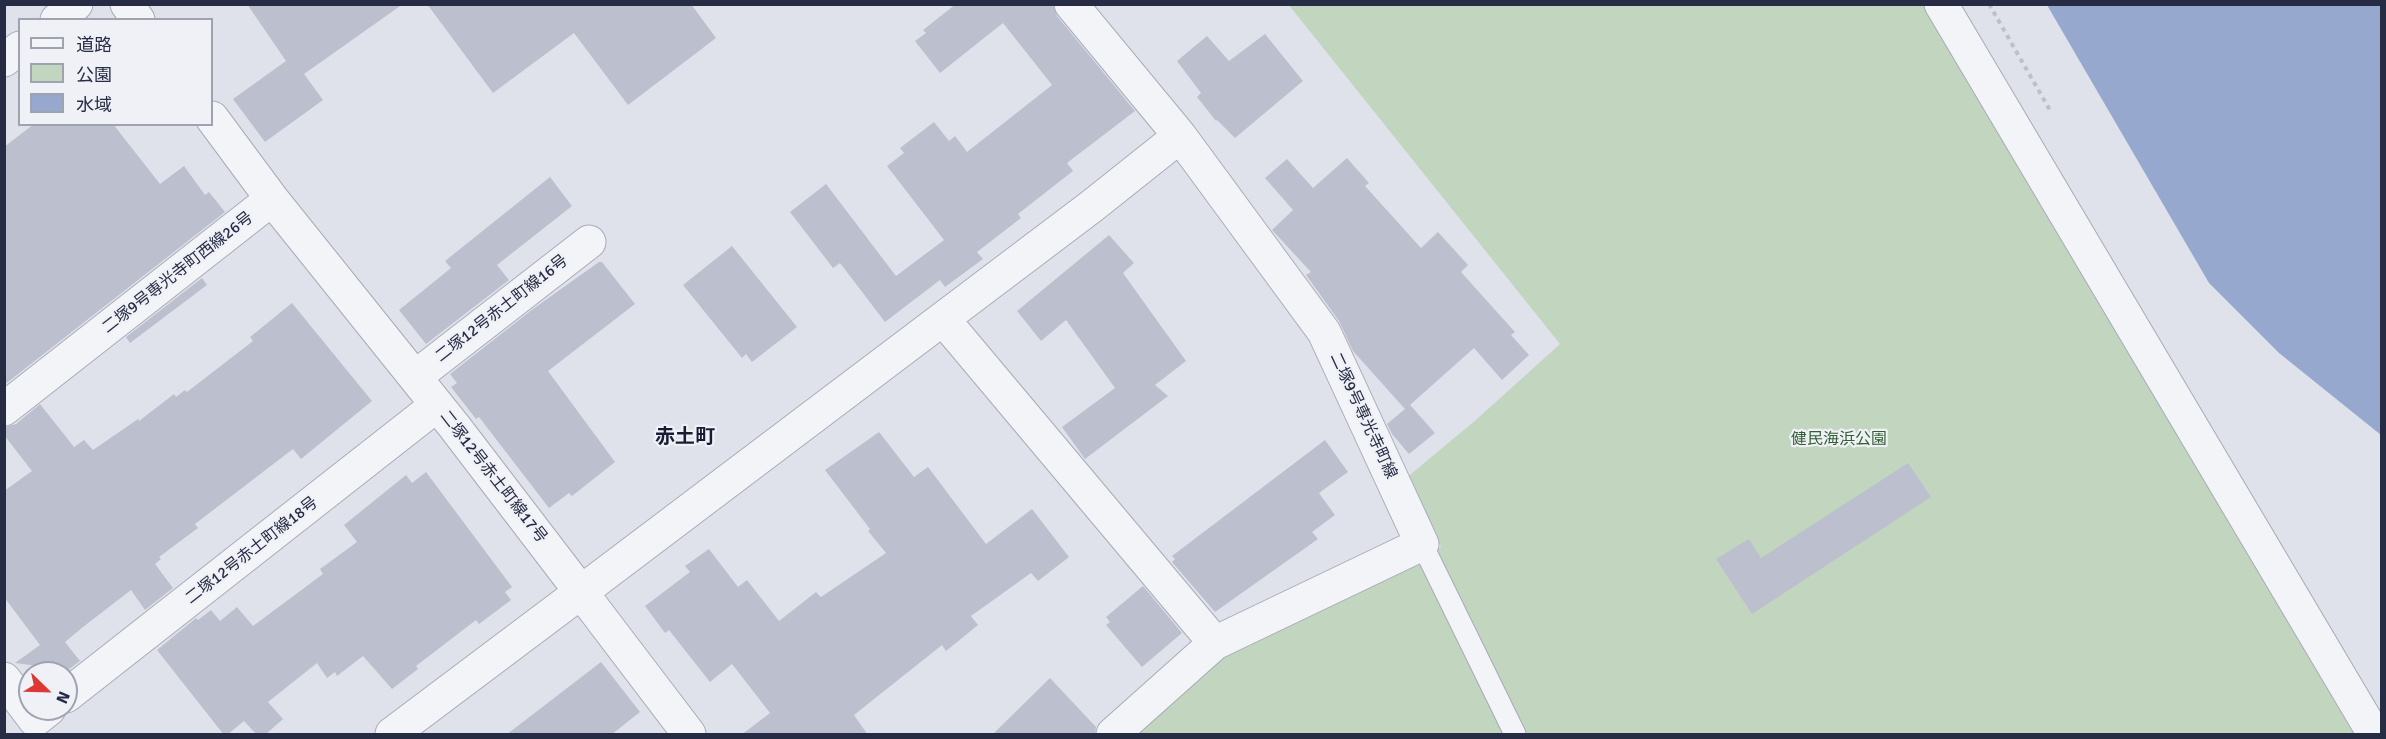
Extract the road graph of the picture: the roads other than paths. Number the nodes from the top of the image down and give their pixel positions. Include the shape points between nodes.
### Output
1 (76, 4) edge
2 (127, 4) edge
3 (1071, 4) edge
4 (1941, 4) edge
5 (59, 18) edge
6 (137, 18) edge
7 (18, 50) edge
8 (4, 60) edge
9 (213, 119) edge
10 (1180, 136) junction
11 (272, 199) junction
12 (589, 242) dead end
13 (943, 319) junction
14 (415, 377) junction
15 (437, 405) junction
16 (4, 410) edge
17 (1422, 544) junction
18 (581, 592) junction
19 (1215, 643) junction
20 (4, 679) edge
21 (78, 687) edge
22 (18, 694) edge
23 (402, 727) edge
24 (689, 735) edge
25 (1113, 735) edge
26 (1515, 735) edge
27 (2374, 735) edge

1 - 5 street
2 - 6 street
3 - 10 street, 二塚9号専光寺町線
4 - 27 street
7 - 8 street
9 - 11 street
10 - 13 street
10 - 17 street, 二塚9号専光寺町線 via 1324,332
11 - 14 street, 二塚12号赤土町線17号
11 - 16 street, 二塚9号専光寺町西線26号
12 - 14 street, 二塚12号赤土町線16号
13 - 18 street
13 - 19 street
14 - 15 street, 二塚12号赤土町線17号
15 - 18 street, 二塚12号赤土町線17号
15 - 21 street, 二塚12号赤土町線18号
17 - 19 street
17 - 26 lane
18 - 23 street
18 - 24 street, 二塚12号赤土町線17号
19 - 25 street
20 - 22 street

